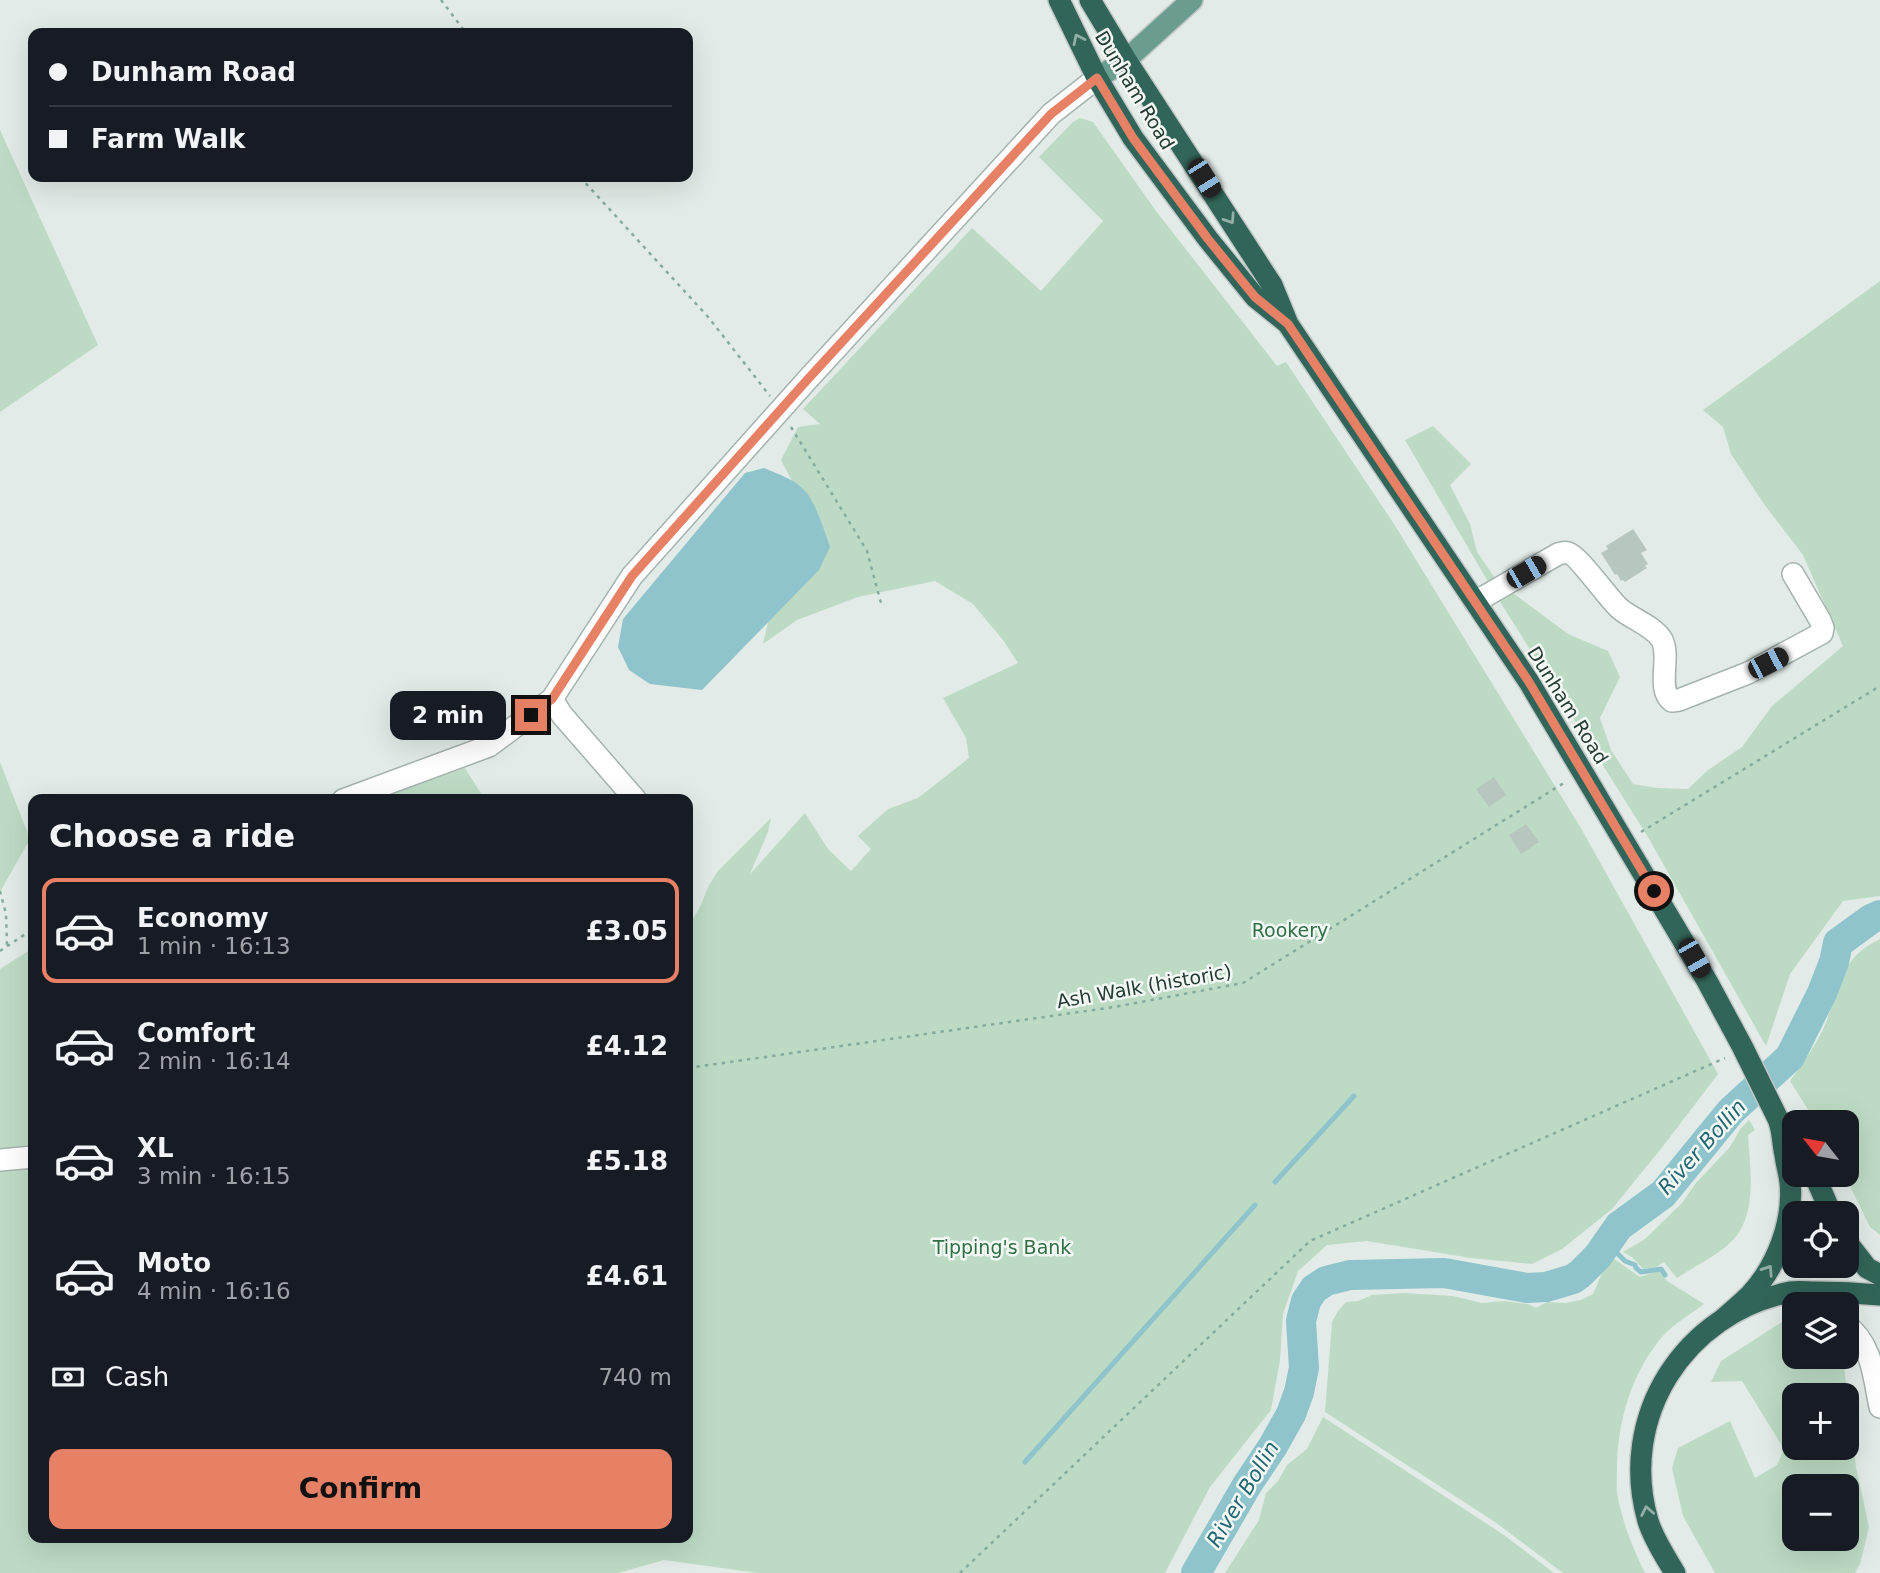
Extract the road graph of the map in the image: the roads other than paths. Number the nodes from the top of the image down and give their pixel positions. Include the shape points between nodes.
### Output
1 (1059, 0) edge
2 (1090, 0) edge
3 (1192, 0) edge
4 (1126, 60) junction
5 (1097, 78) junction
6 (1288, 324) junction
7 (1793, 574) dead end
8 (1475, 602) junction
9 (552, 699) junction
10 (359, 794) edge
11 (631, 794) edge
12 (1782, 1125) edge
13 (28, 1157) edge
14 (0, 1160) edge
15 (1790, 1187) edge
16 (1859, 1258) edge
17 (1880, 1275) edge
18 (1859, 1294) edge
19 (1782, 1295) edge
20 (1880, 1296) edge
21 (1722, 1320) junction
22 (1859, 1332) edge
23 (1859, 1338) edge
24 (1880, 1341) edge
25 (1880, 1407) edge
26 (1675, 1573) edge

5 -> 1 highway, Dunham Road
2 - 4 highway, Dunham Road
3 - 4 main road
4 - 5 main road
4 -> 6 highway, Dunham Road via 1272,285
5 - 6 highway, Dunham Road via 1133,138 1208,239 1255,297
5 - 9 lane via 1051,114 632,576
6 - 8 highway, Dunham Road
7 - 8 lane via 1820,620 1822,633 1748,673 1679,701 1666,696 1662,641 1620,609 1580,559 1569,553 1558,554
8 - 12 highway, Dunham Road via 1641,868 1707,981 1734,1052
9 - 10 lane via 489,746
9 - 11 lane
13 - 14 lane
21 -> 15 highway, Dunham Road via 1750,1295 1778,1254 1787,1224
16 - 17 highway
18 - 20 highway
19 - 21 highway via 1759,1300
26 -> 21 highway via 1648,1519 1640,1472 1642,1447 1654,1400 1675,1363
22 - 24 lane
23 - 25 lane via 1866,1347

